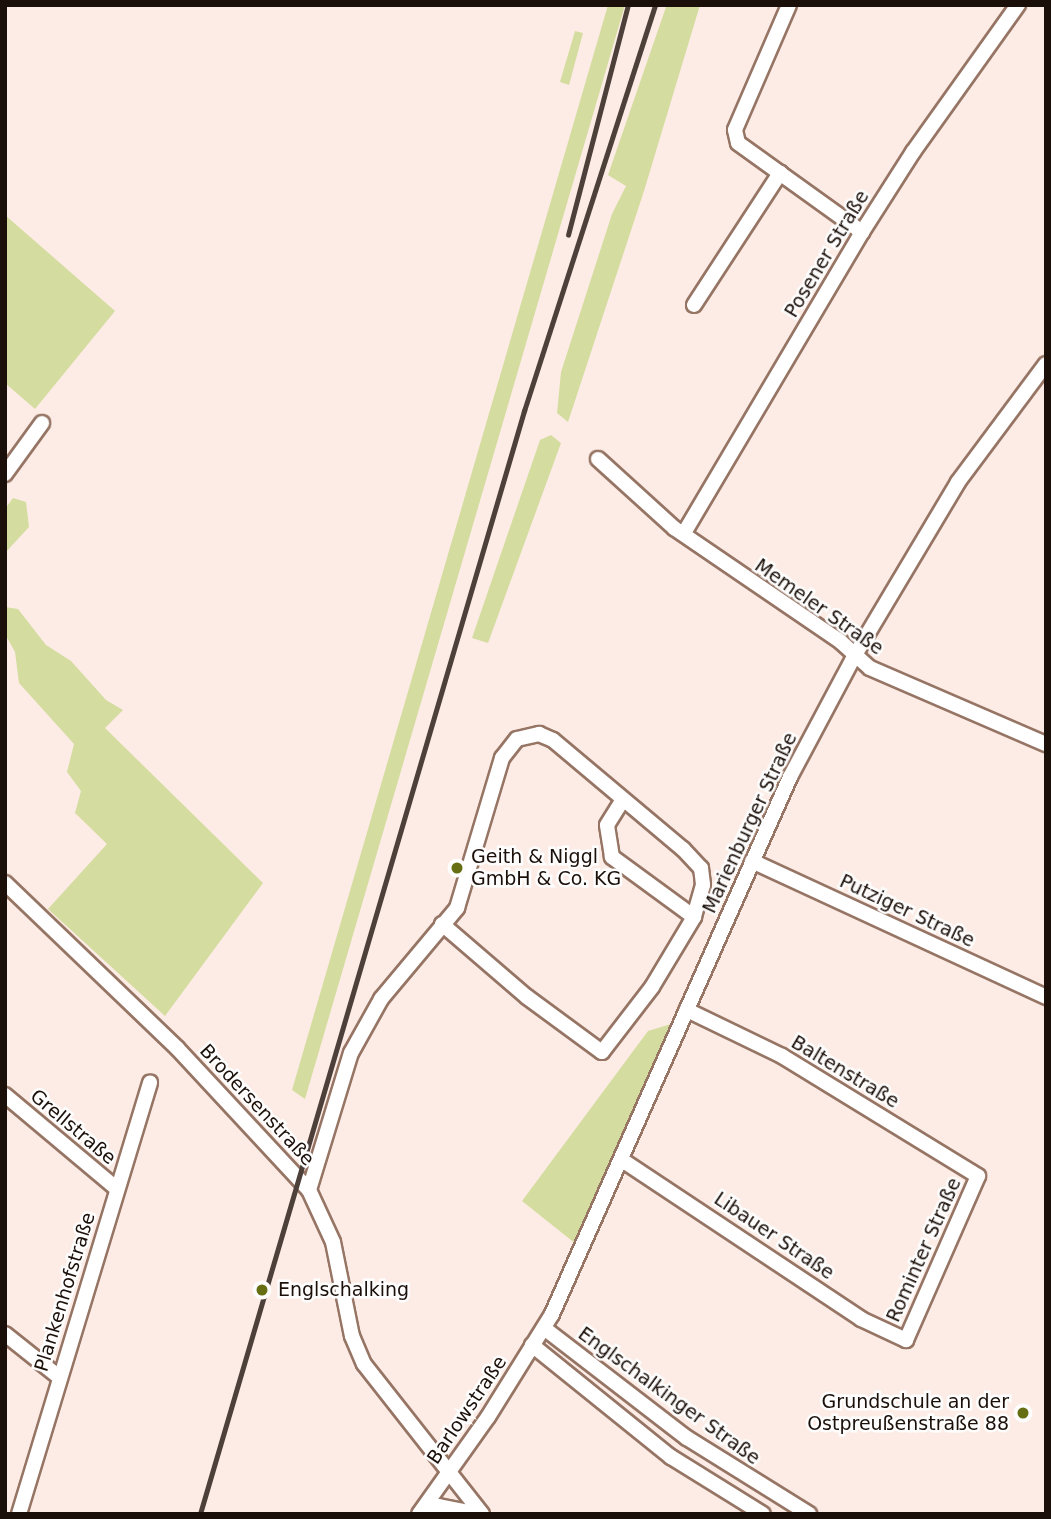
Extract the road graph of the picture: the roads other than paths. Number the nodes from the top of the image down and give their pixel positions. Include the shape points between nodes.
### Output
1 (789, 5) edge
2 (1018, 5) edge
3 (780, 173) junction
4 (862, 232) junction
5 (694, 305) dead end
6 (1046, 364) edge
7 (1040, 381) edge
8 (42, 423) dead end
9 (598, 459) dead end
10 (5, 474) edge
11 (684, 533) junction
12 (855, 655) junction
13 (1046, 744) edge
14 (622, 801) junction
15 (752, 861) junction
16 (5, 883) edge
17 (694, 917) junction
18 (442, 924) junction
19 (1046, 997) edge
20 (687, 1010) junction
21 (150, 1082) dead end
22 (5, 1095) edge
23 (622, 1160) junction
24 (978, 1176) joint
25 (116, 1188) junction
26 (309, 1190) junction
27 (544, 1328) junction
28 (5, 1334) edge
29 (906, 1340) joint
30 (532, 1345) junction
31 (59, 1377) junction
32 (451, 1469) junction
33 (419, 1513) edge
34 (19, 1514) edge
35 (480, 1514) edge
36 (763, 1514) edge
37 (809, 1514) edge

1 - 3 street via 735,130 738,143
2 - 4 street, Posener Straße via 912,152
3 - 4 street
3 - 5 street
4 - 11 street, Posener Straße
6 - 7 street, Marienburger Straße
7 - 12 street, Marienburger Straße via 958,482
8 - 10 street
9 - 11 street, Memeler Straße
11 - 12 street, Memeler Straße
12 - 13 street, Memeler Straße via 870,668
12 - 15 street, Marienburger Straße
14 - 17 street via 701,868 703,885
14 - 17 street via 607,825 612,857
14 - 18 street via 553,740 539,734 517,739 502,758 461,899
15 - 19 street, Putziger Straße
15 - 20 street, Marienburger Straße
16 - 26 street, Brodersenstraße via 177,1048
17 - 18 street via 652,987 602,1052 527,997
18 - 26 street via 382,999 351,1053
20 - 23 street, Marienburger Straße
20 - 24 street, Baltenstraße via 782,1056
21 - 25 street, Plankenhofstraße
22 - 25 street, Grellstraße
23 - 27 street, Marienburger Straße
23 - 29 street, Libauer Straße via 861,1319
24 - 29 street, Rominter Straße
25 - 31 street, Plankenhofstraße
26 - 32 street, Brodersenstraße via 333,1242 352,1336 364,1364
27 - 30 street, Barlowstraße
27 - 37 street, Englschalkinger Straße via 687,1438
28 - 31 street
30 - 32 street, Barlowstraße
30 - 36 street via 671,1457
31 - 34 street, Plankenhofstraße
32 - 33 street, Barlowstraße
32 - 35 street, Brodersenstraße
33 - 35 street, Barlowstraße via 439,1506

